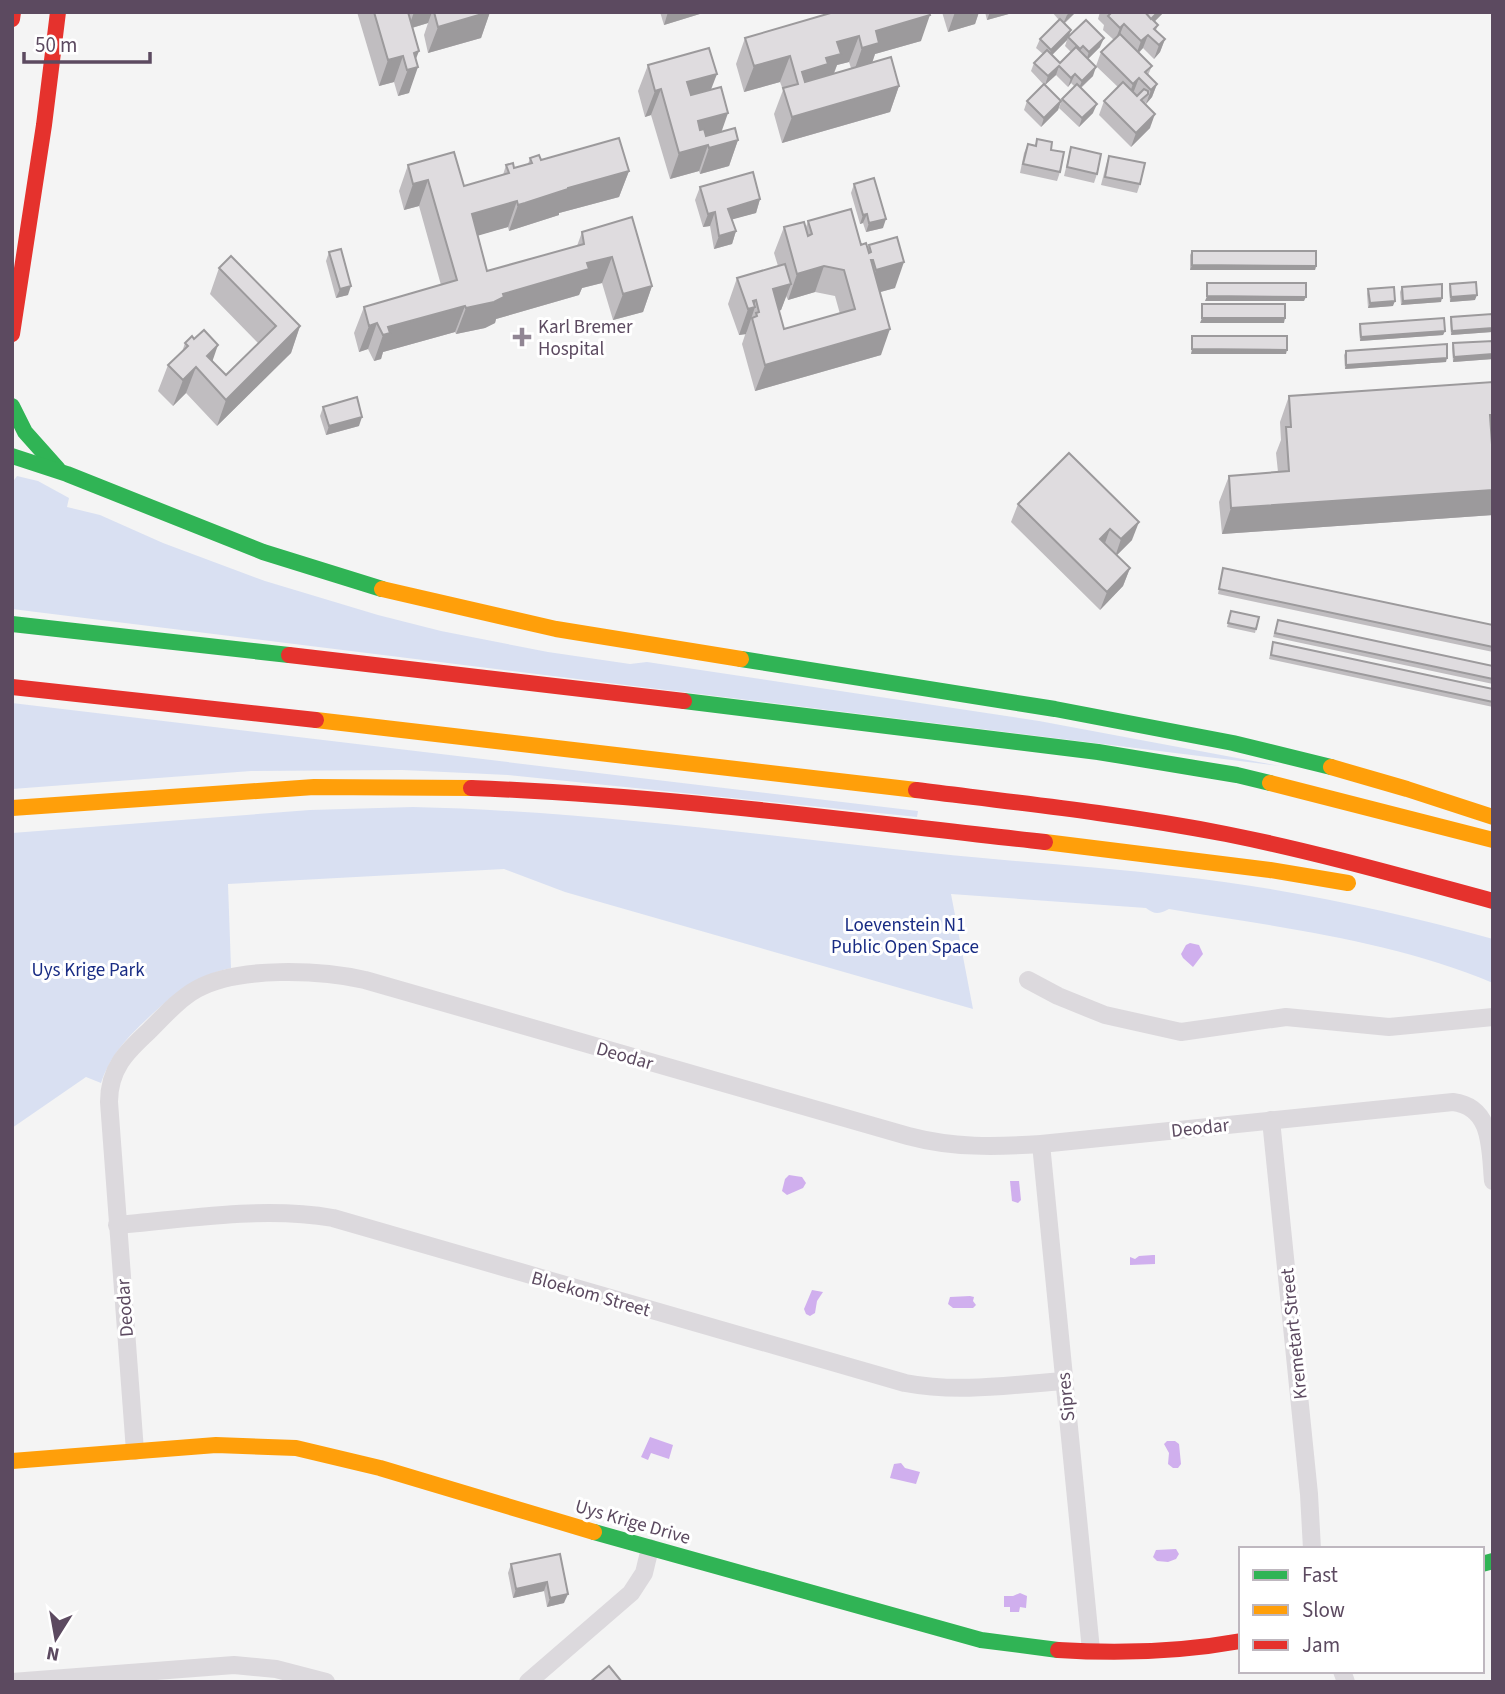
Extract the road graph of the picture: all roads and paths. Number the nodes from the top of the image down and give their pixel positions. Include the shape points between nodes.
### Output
1 (13, 12) edge
2 (58, 12) edge
3 (12, 19) edge
4 (12, 334) edge
5 (12, 406) edge
6 (12, 456) edge
7 (60, 470) junction
8 (12, 624) edge
9 (12, 687) edge
10 (12, 808) edge
11 (1493, 817) edge
12 (1493, 840) edge
13 (1364, 886) dead end
14 (1493, 901) edge
15 (1441, 904) dead end
16 (1493, 915) edge
17 (1028, 980) dead end
18 (1493, 1017) edge
19 (1271, 1120) junction
20 (1041, 1144) junction
21 (1493, 1181) edge
22 (117, 1225) junction
23 (1063, 1381) junction
24 (135, 1451) junction
25 (12, 1461) edge
26 (1312, 1547) edge
27 (650, 1548) junction
28 (1239, 1641) edge
29 (1091, 1650) junction
30 (139, 1677) edge
31 (12, 1682) edge
32 (326, 1682) edge
33 (528, 1682) edge

1 - 3 main road
2 - 4 main road
5 - 7 main road via 27,435
6 - 7 main road
7 - 11 main road via 228,540 464,609 596,636 1068,710 1213,739 1345,770
8 - 12 main road via 1098,752 1237,775
9 - 14 main road via 1095,812 1252,840
10 - 13 main road via 314,787 554,791 1105,849
15 - 16 main road
17 - 18 street via 1095,1012 1181,1032 1286,1017 1389,1027
19 - 20 street, Deodar
19 - 21 street, Deodar via 1462,1103 1486,1124
19 - 26 street, Kremetart Street
20 - 22 street, Deodar via 974,1147 924,1140 365,980 320,972 238,976 218,980 185,997 127,1051 115,1070 108,1102
20 - 23 street, Sipres
22 - 23 street, Bloekom Street via 247,1213 333,1218 905,1383 961,1389
22 - 24 street, Deodar
23 - 29 street, Sipres
24 - 25 main road, Uys Krige Drive
24 - 27 main road, Uys Krige Drive via 243,1444 296,1448 380,1468
27 - 29 main road, Uys Krige Drive via 969,1638
27 - 33 street via 644,1573 631,1593
28 - 29 main road, Uys Krige Drive via 1181,1650
30 - 31 street
30 - 32 street via 234,1665 276,1669

